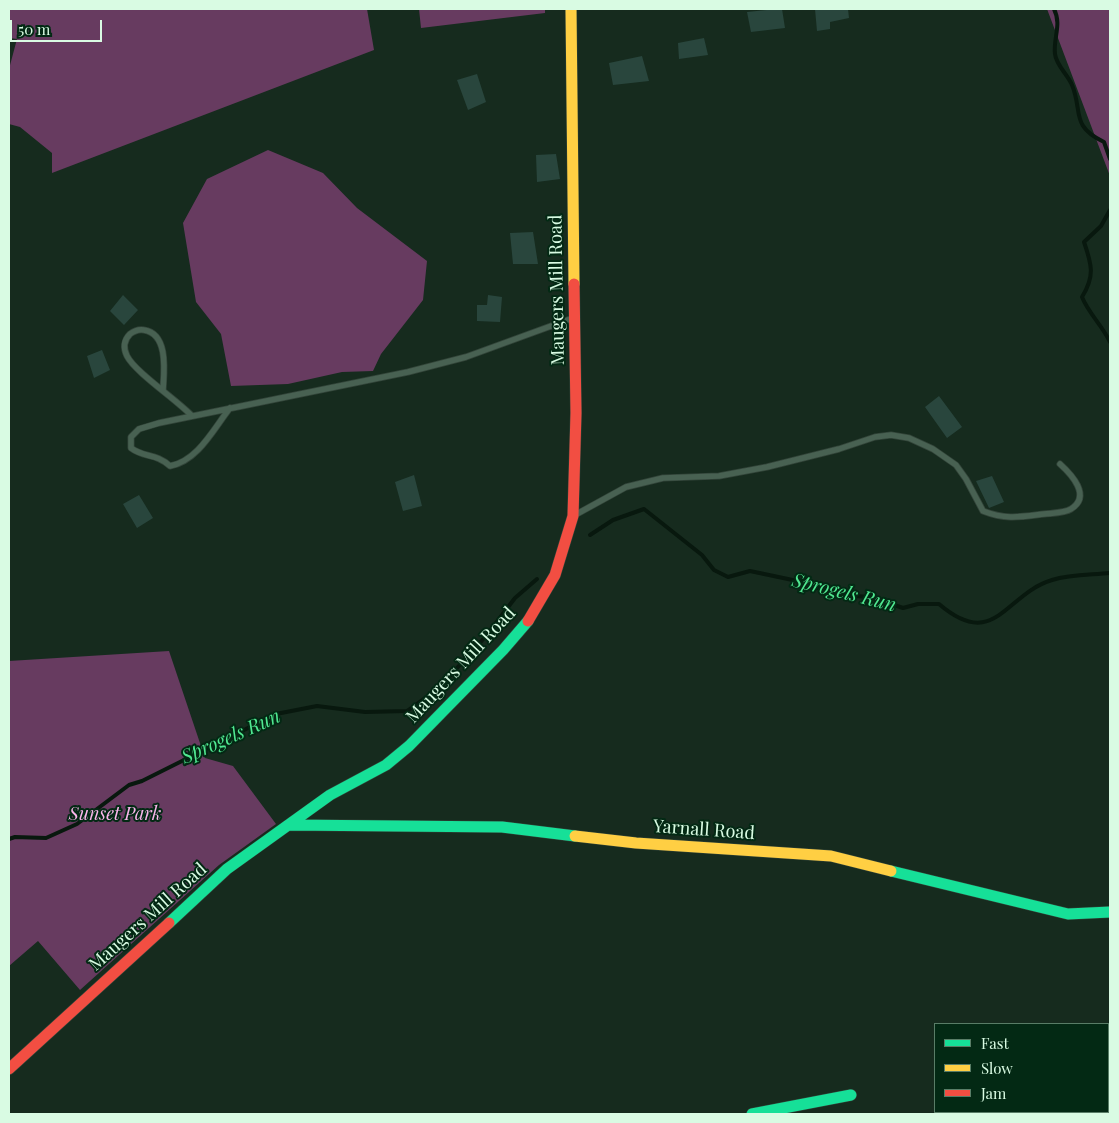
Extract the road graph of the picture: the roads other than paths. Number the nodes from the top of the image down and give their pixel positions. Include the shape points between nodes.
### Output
1 (571, 9) edge
2 (575, 318) junction
3 (163, 390) junction
4 (230, 408) junction
5 (192, 416) junction
6 (1060, 464) dead end
7 (573, 516) junction
8 (289, 825) junction
9 (1110, 912) edge
10 (9, 1068) edge
11 (851, 1095) dead end
12 (752, 1114) edge

1 - 2 street, Maugers Mill Road
2 - 4 lane via 466,357
2 - 7 street, Maugers Mill Road
3 - 3 lane via 125,354 126,338 132,332 150,331 160,343 165,364
3 - 5 lane
4 - 5 lane
4 - 5 lane via 206,442 179,464 170,466 152,455 140,455 130,448 131,438 139,429
6 - 7 lane via 1078,486 1080,495 1077,503 1071,510 1016,518 1000,518 983,511 956,465 933,449 909,438 891,435 758,469 719,476 663,478 626,487
7 - 8 street, Maugers Mill Road via 555,576 532,616 503,650 409,746 386,765 330,794
8 - 9 street, Yarnall Road via 502,828 636,842 831,856 1068,914
8 - 10 street, Maugers Mill Road via 220,875
11 - 12 street

